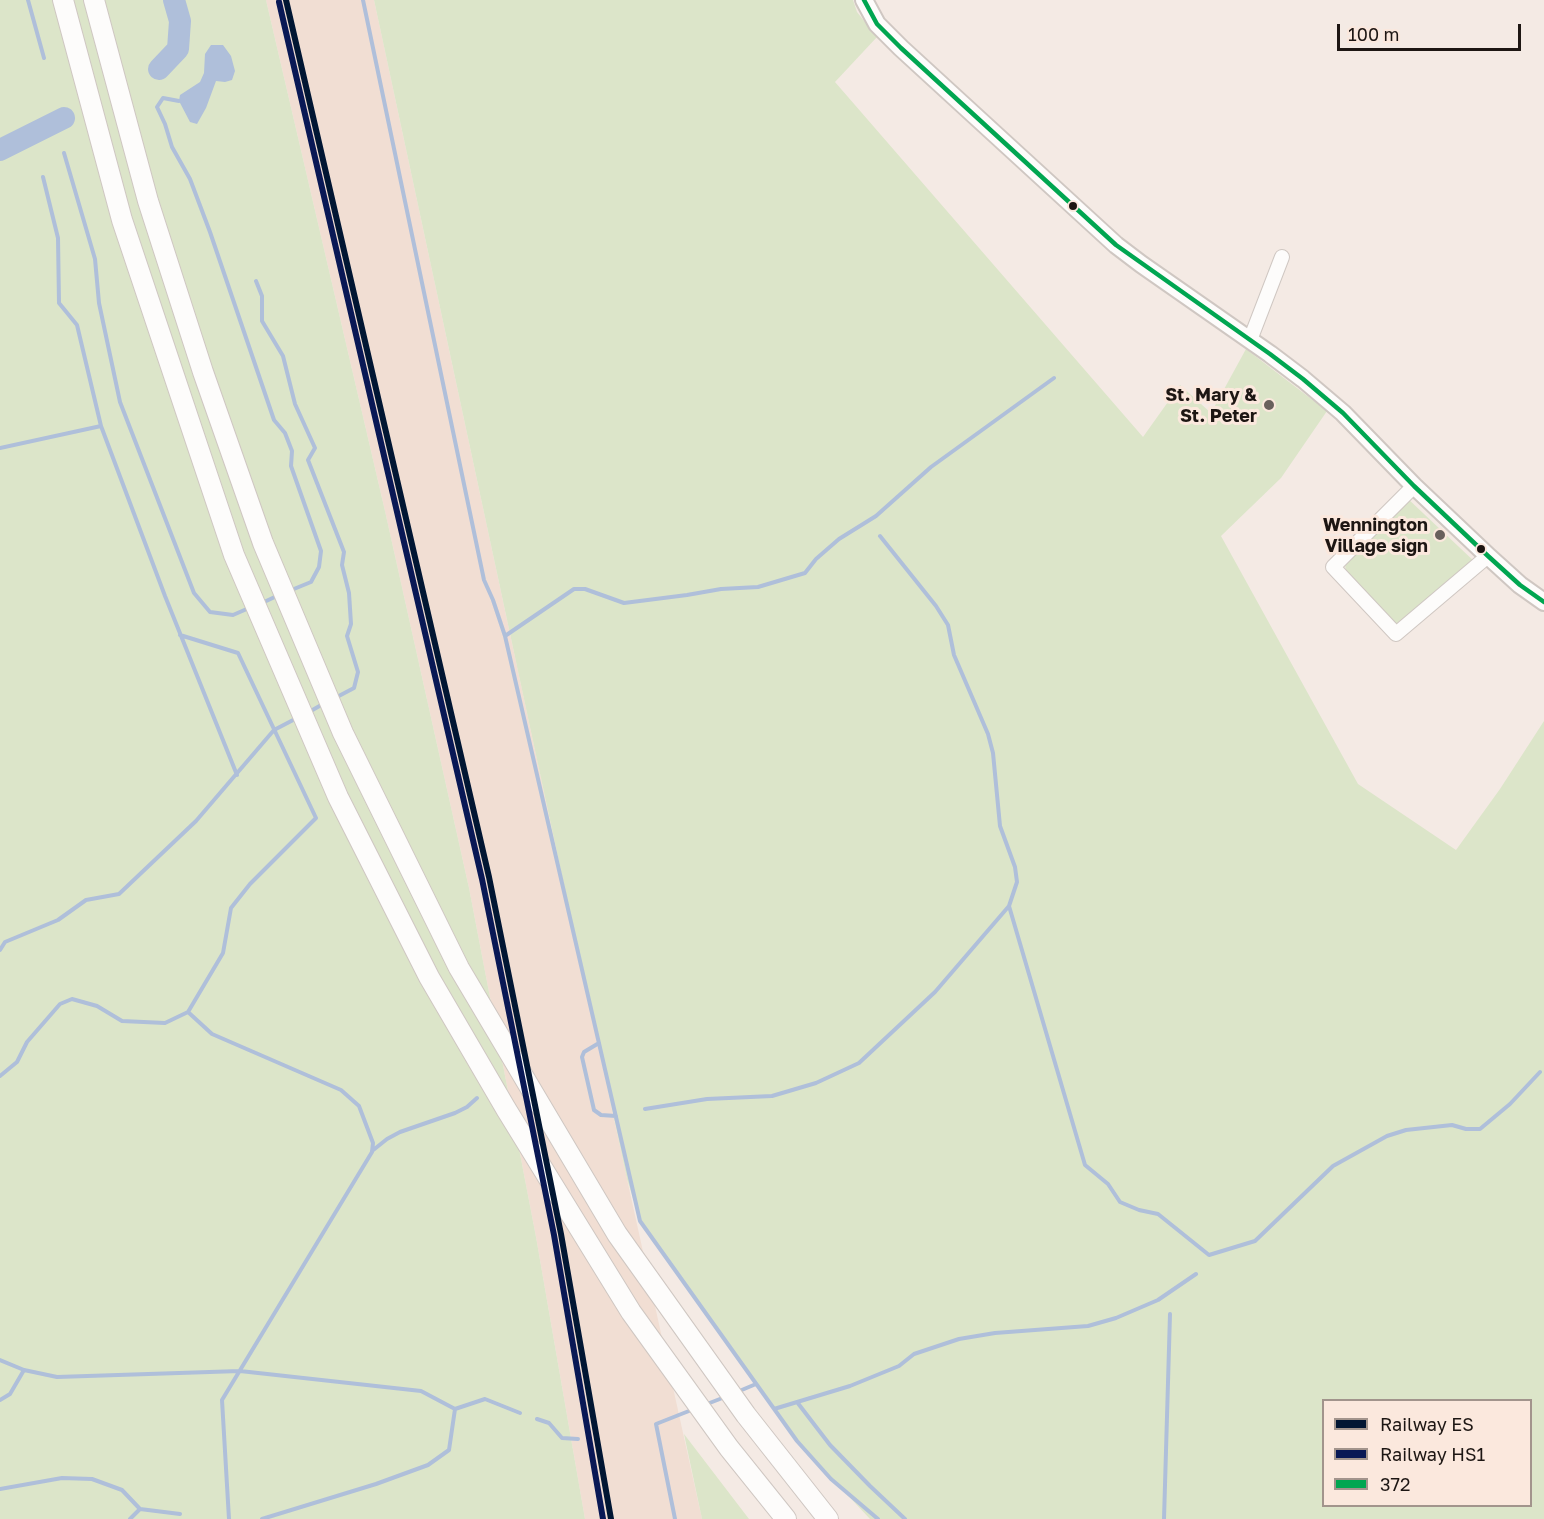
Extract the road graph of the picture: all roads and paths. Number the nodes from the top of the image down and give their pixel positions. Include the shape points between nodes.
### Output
1 (63, 0) edge
2 (94, 0) edge
3 (864, 0) edge
4 (1282, 256) dead end
5 (1250, 340) junction
6 (1414, 486) junction
7 (1488, 556) junction
8 (1544, 603) edge
9 (786, 1519) edge
10 (828, 1519) edge

1 - 9 highway via 122,220 234,555 338,797 429,977 631,1312 729,1448
2 - 10 highway via 148,201 202,372 263,543 343,734 459,968 617,1234 746,1414
3 - 5 main road via 877,24 900,48 1116,244
4 - 5 street
5 - 6 main road via 1343,413
6 - 7 main road
6 - 7 street via 1333,567 1396,634
7 - 8 main road

